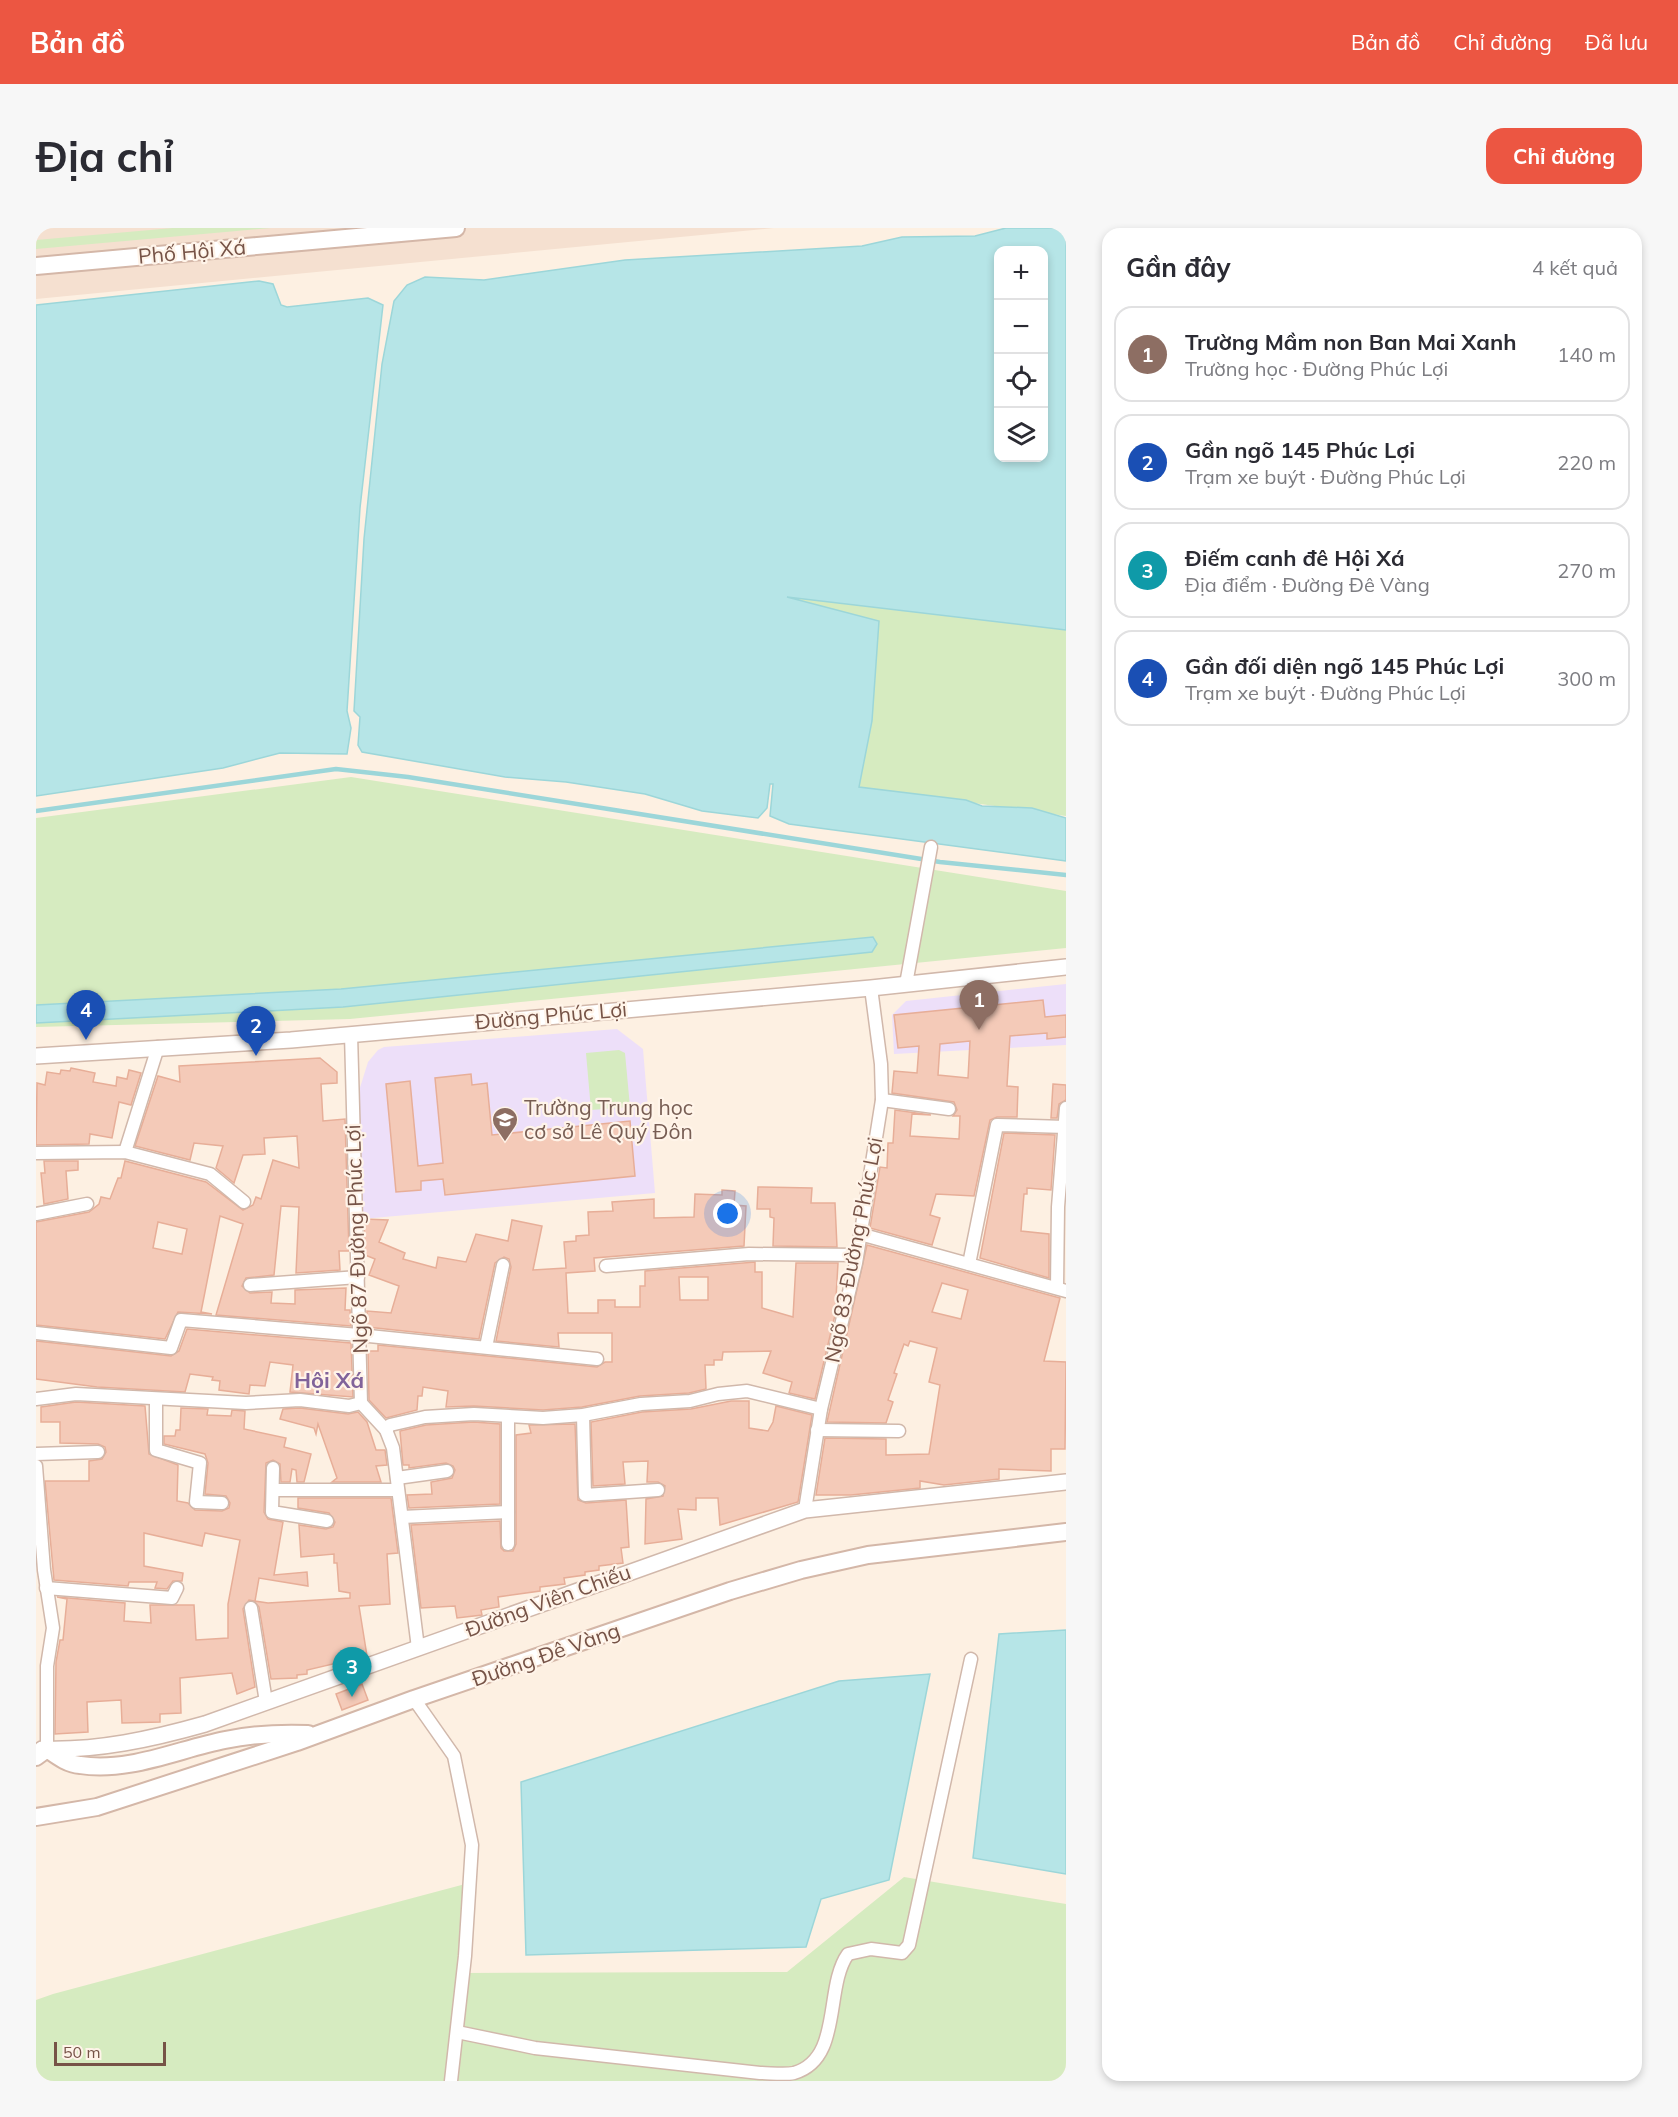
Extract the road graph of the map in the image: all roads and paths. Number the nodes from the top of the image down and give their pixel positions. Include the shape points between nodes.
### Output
1 (456, 228) edge
2 (36, 266) edge
3 (929, 856) dead end
4 (1066, 967) edge
5 (906, 984) junction
6 (871, 988) junction
7 (351, 1034) junction
8 (158, 1047) junction
9 (36, 1056) edge
10 (882, 1100) junction
11 (1066, 1108) edge
12 (949, 1109) dead end
13 (1064, 1127) edge
14 (125, 1152) junction
15 (36, 1153) edge
16 (244, 1202) dead end
17 (87, 1204) dead end
18 (36, 1214) edge
19 (860, 1234) junction
20 (857, 1255) junction
21 (969, 1264) junction
22 (503, 1265) dead end
23 (606, 1266) dead end
24 (358, 1277) junction
25 (250, 1285) dead end
26 (1062, 1289) edge
27 (36, 1333) edge
28 (359, 1335) junction
29 (486, 1347) junction
30 (597, 1359) dead end
31 (36, 1399) edge
32 (156, 1399) junction
33 (361, 1403) junction
34 (821, 1409) junction
35 (584, 1415) junction
36 (508, 1416) junction
37 (386, 1430) junction
38 (817, 1430) junction
39 (899, 1431) dead end
40 (98, 1452) dead end
41 (36, 1454) edge
42 (36, 1466) edge
43 (273, 1468) dead end
44 (447, 1471) dead end
45 (1066, 1482) edge
46 (398, 1484) junction
47 (274, 1490) junction
48 (658, 1490) dead end
49 (222, 1503) dead end
50 (805, 1510) junction
51 (508, 1512) junction
52 (402, 1517) junction
53 (327, 1521) dead end
54 (1066, 1532) edge
55 (508, 1544) dead end
56 (46, 1588) junction
57 (177, 1588) dead end
58 (251, 1608) dead end
59 (418, 1648) junction
60 (971, 1659) dead end
61 (414, 1699) junction
62 (266, 1702) junction
63 (318, 1734) junction
64 (40, 1752) edge
65 (36, 1817) edge
66 (457, 2032) junction
67 (452, 2081) edge

1 - 2 main road, Phố Hội Xá
3 - 5 street
4 - 5 street, Đường Phúc Lợi
5 - 6 street, Đường Phúc Lợi
6 - 7 street, Đường Phúc Lợi
6 - 10 street, Ngõ 83 Đường Phúc Lợi
7 - 8 street, Đường Phúc Lợi
7 - 24 street, Ngõ 87 Đường Phúc Lợi
8 - 9 street, Đường Phúc Lợi
8 - 14 street
10 - 12 street
10 - 19 street, Ngõ 83 Đường Phúc Lợi
11 - 13 street
13 - 21 street via 997,1125
13 - 26 street via 1058,1207
14 - 15 street
14 - 16 street via 210,1174
17 - 18 street
19 - 20 street, Ngõ 83 Đường Phúc Lợi
19 - 21 street
20 - 23 street via 749,1254
20 - 34 street, Ngõ 83 Đường Phúc Lợi
21 - 26 street
22 - 29 street
24 - 25 street
24 - 28 street, Ngõ 87 Đường Phúc Lợi
27 - 28 street via 171,1348 181,1320
28 - 29 street
28 - 33 street, Ngõ 87 Đường Phúc Lợi
29 - 30 street
31 - 32 street via 76,1394
32 - 33 street via 246,1403 300,1400 350,1406
32 - 49 street via 156,1450 200,1463 196,1502
33 - 37 street
34 - 35 street via 747,1391
34 - 38 street, Ngõ 83 Đường Phúc Lợi
35 - 36 street
35 - 48 street via 585,1495
36 - 37 street via 424,1417 390,1425
36 - 51 street
37 - 46 street
38 - 39 street
38 - 50 street, Ngõ 83 Đường Phúc Lợi
40 - 41 street
42 - 56 street
43 - 47 street
44 - 46 street
45 - 50 street, Đường Viên Chiếu
46 - 47 street
46 - 52 street
47 - 53 street via 272,1512
50 - 59 street, Đường Viên Chiếu
51 - 52 street
51 - 55 street
52 - 59 street
54 - 61 main road, Đường Đê Vàng via 832,1562 730,1591
56 - 57 street via 172,1598
56 - 64 street via 53,1628
58 - 62 street
59 - 62 street, Đường Viên Chiếu
60 - 66 street via 909,1945 902,1953 871,1949 848,1954 840,1969 821,2051 811,2065 793,2073 760,2073 535,2048
61 - 63 main road, Đường Đê Vàng
61 - 66 street via 454,1756 471,1845
62 - 64 street, Đường Viên Chiếu via 154,1738
63 - 64 main road via 257,1735 123,1764 95,1766 78,1765
63 - 65 main road, Đường Đê Vàng via 97,1807
66 - 67 street

